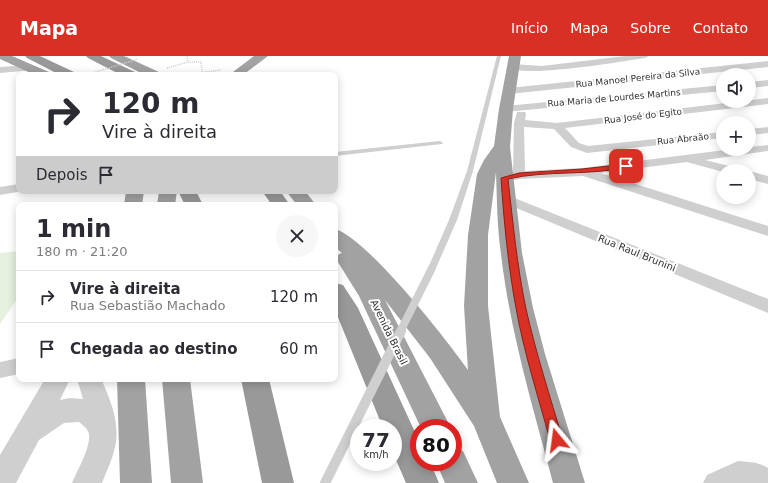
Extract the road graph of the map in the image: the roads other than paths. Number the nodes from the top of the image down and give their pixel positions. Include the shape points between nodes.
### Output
1 (2, 56) edge
2 (92, 56) edge
3 (115, 56) edge
4 (262, 56) edge
5 (499, 56) edge
6 (569, 56) edge
7 (645, 56) edge
8 (613, 58) edge
9 (30, 62) edge
10 (514, 62) edge
11 (768, 64) edge
12 (569, 66) junction
13 (532, 69) junction
14 (0, 70) edge
15 (231, 71) edge
16 (42, 72) edge
17 (61, 72) edge
18 (125, 72) edge
19 (149, 72) edge
20 (768, 83) edge
21 (756, 84) edge
22 (716, 89) edge
23 (526, 90) junction
24 (509, 91) junction
25 (768, 101) edge
26 (756, 103) edge
27 (756, 105) edge
28 (522, 107) junction
29 (716, 107) edge
30 (506, 109) junction
31 (768, 111) edge
32 (519, 123) junction
33 (557, 126) junction
34 (768, 130) edge
35 (756, 131) edge
36 (716, 136) edge
37 (440, 143) dead end
38 (502, 148) junction
39 (768, 148) edge
40 (338, 154) edge
41 (684, 158) junction
42 (716, 166) edge
43 (582, 172) junction
44 (756, 177) edge
45 (768, 180) edge
46 (510, 184) junction
47 (16, 188) edge
48 (0, 191) edge
49 (768, 231) edge
50 (338, 238) edge
51 (338, 246) edge
52 (338, 296) edge
53 (768, 306) edge
54 (16, 367) edge
55 (0, 370) edge
56 (56, 382) edge
57 (90, 382) edge
58 (131, 382) edge
59 (176, 382) edge
60 (256, 382) edge
61 (486, 418) junction
62 (432, 419) edge
63 (101, 429) junction
64 (28, 434) junction
65 (456, 471) edge
66 (0, 483) edge
67 (87, 483) edge
68 (136, 483) edge
69 (187, 483) edge
70 (278, 483) edge
71 (325, 483) edge
72 (423, 483) edge
73 (462, 483) edge
74 (512, 483) edge
75 (569, 483) edge
76 (715, 483) edge
77 (768, 483) edge

1 - 9 highway
2 - 18 highway
3 - 19 highway
4 - 15 highway
5 - 71 lane, bridge via 470,171 452,220 432,268
6 - 12 street
7 - 8 street
8 - 12 street
9 - 14 street
9 - 16 highway
9 - 17 highway
10 - 13 street
10 - 24 highway
11 - 23 street, Rua Manoel Pereira da Silva
12 - 13 street
13 - 23 street
20 - 21 street
22 - 28 street, Rua Maria de Lourdes Martins
23 - 24 street, Rua Manoel Pereira da Silva
23 - 28 street
24 - 30 highway
25 - 26 street, Rua José do Egito
27 - 31 street
28 - 30 street, Rua Maria de Lourdes Martins
28 - 32 street
29 - 33 street, Rua José do Egito
30 - 38 highway
32 - 33 street, Rua José do Egito
32 - 46 street
33 - 36 street, Rua Abraão via 575,145 587,150
34 - 35 street
37 - 40 lane
38 - 46 highway
38 - 61 highway via 492,160 486,174 478,235 476,306
39 - 41 street
41 - 42 street
41 - 43 street
43 - 46 street
43 - 49 street
44 - 45 street
46 - 53 street, Rua Raul Brunini
46 - 75 highway via 511,253 521,308
47 - 48 street
50 - 61 highway via 360,256 389,289 439,350
51 - 62 highway, Avenida Brasil via 370,294
52 - 72 highway via 346,308
54 - 55 street
56 - 64 street
57 - 63 street via 99,404
58 - 68 highway
59 - 69 highway
60 - 70 highway
61 - 74 highway
63 - 64 street via 91,413 74,409 46,418
63 - 67 street via 100,450
64 - 66 street
65 - 73 highway
76 - 77 street via 738,473 758,475

